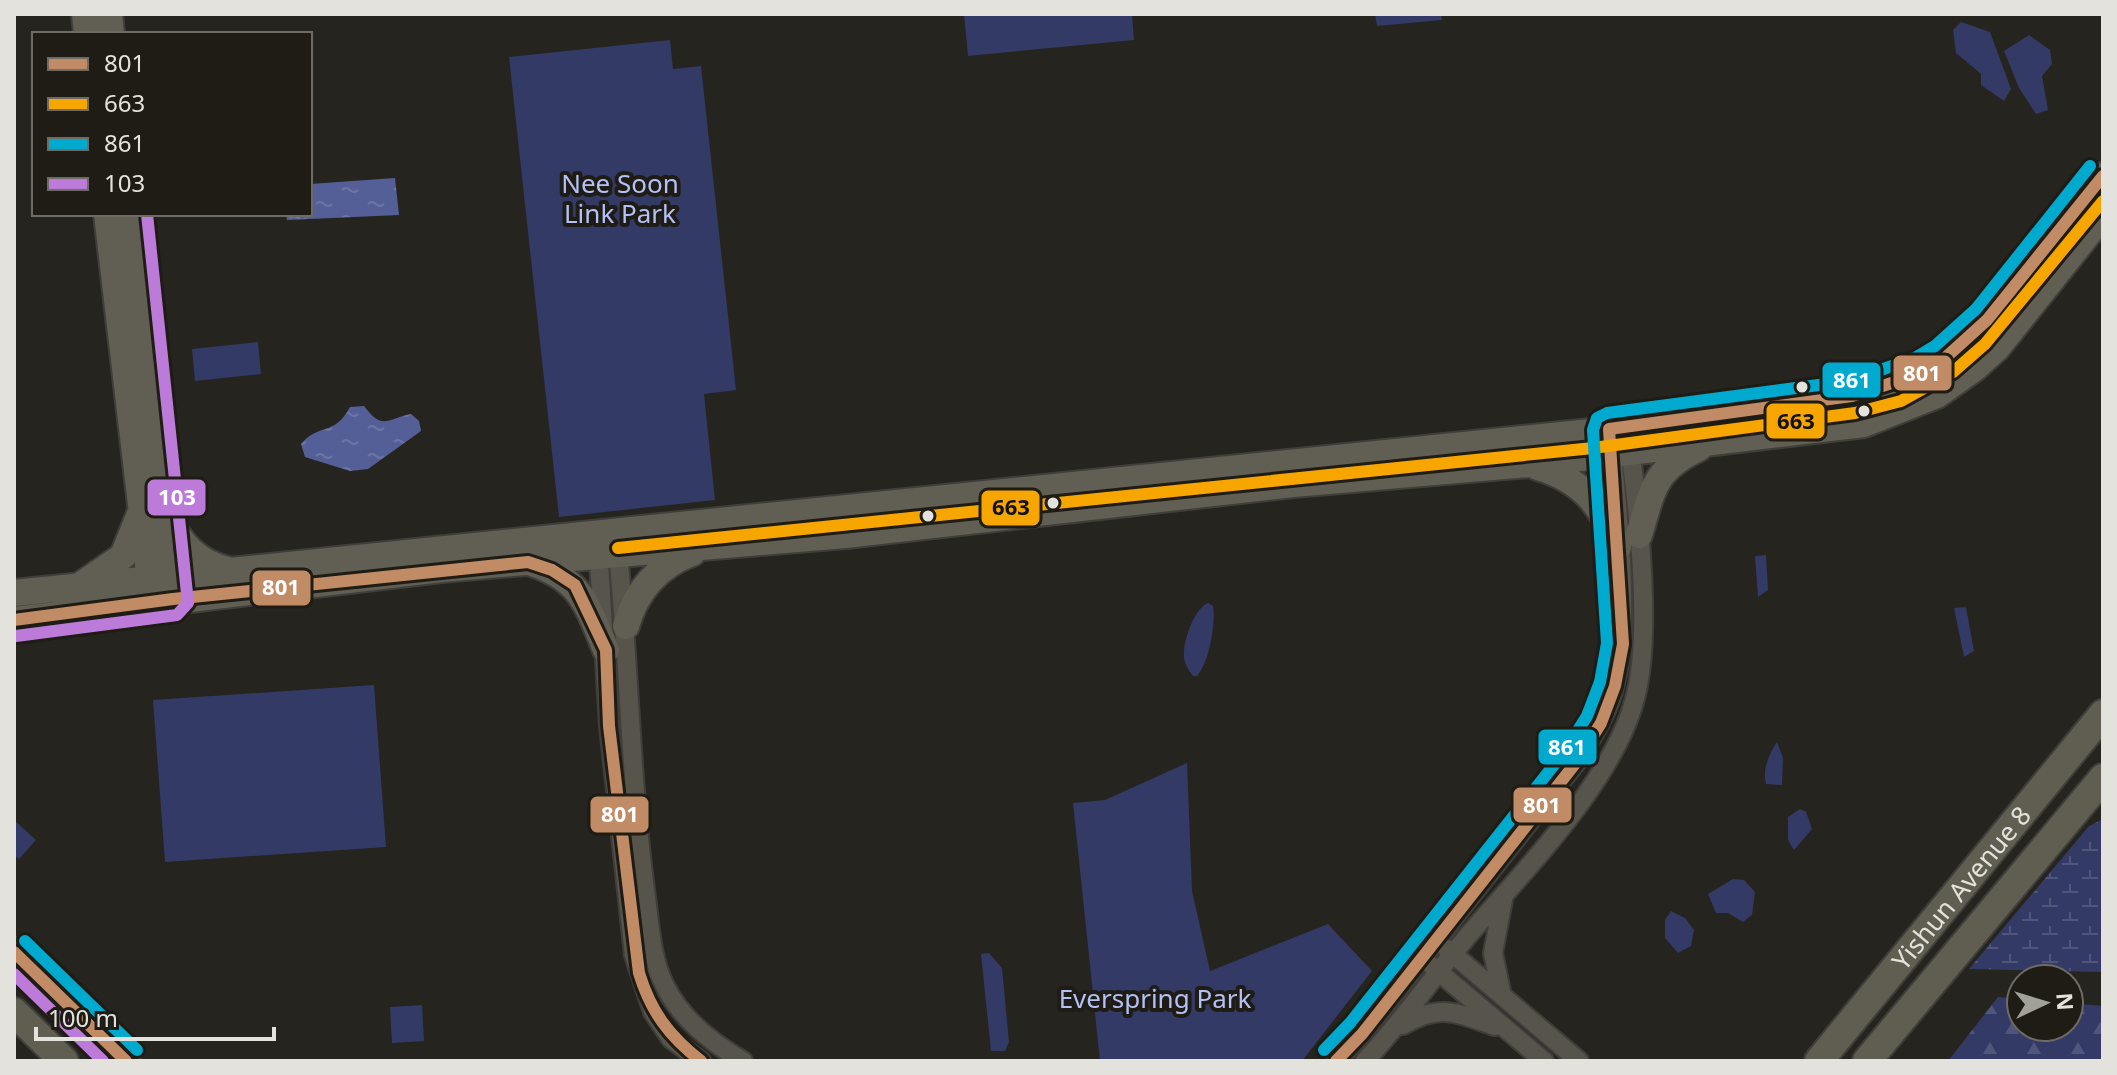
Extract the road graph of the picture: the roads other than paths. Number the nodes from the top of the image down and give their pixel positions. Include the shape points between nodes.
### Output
1 (2103, 176) edge
2 (2103, 215) edge
3 (107, 216) edge
4 (131, 216) edge
5 (146, 439) junction
6 (1620, 440) junction
7 (1713, 441) junction
8 (1529, 464) junction
9 (154, 512) junction
10 (787, 515) junction
11 (845, 535) junction
12 (1628, 541) junction
13 (608, 545) junction
14 (710, 546) junction
15 (528, 562) junction
16 (235, 571) junction
17 (78, 587) junction
18 (161, 590) junction
19 (14, 593) edge
20 (14, 620) edge
21 (626, 626) junction
22 (606, 650) junction
23 (2103, 714) edge
24 (2103, 778) edge
25 (1505, 894) junction
26 (1436, 939) junction
27 (14, 952) edge
28 (1453, 955) junction
29 (1421, 956) junction
30 (1440, 972) junction
31 (1502, 996) junction
32 (14, 1012) edge
33 (1396, 1029) junction
34 (1506, 1029) junction
35 (64, 1061) edge
36 (126, 1061) edge
37 (701, 1061) edge
38 (743, 1061) edge
39 (1336, 1061) edge
40 (1365, 1061) edge
41 (1544, 1061) edge
42 (1579, 1061) edge
43 (1819, 1061) edge
44 (1867, 1061) edge

1 - 6 main road via 1973,334 1920,373 1851,398
2 - 7 main road via 1997,348 1937,395 1864,424
3 - 5 main road
4 - 5 main road
5 - 9 main road
6 - 7 main road
6 - 8 main road
6 - 10 main road
6 - 12 street
7 - 12 main road via 1657,475
8 - 11 main road
8 - 12 main road via 1564,475 1595,499
9 - 16 main road via 207,565
9 - 17 main road via 123,556
9 - 18 main road
10 - 11 main road via 799,529 826,528
10 - 13 main road
11 - 14 main road
12 - 25 street via 1642,656 1628,724 1611,757
12 - 26 street via 1623,644 1601,723 1578,760
13 - 14 main road
13 - 15 main road
13 - 16 main road
13 - 21 street
13 - 22 street
14 - 21 main road via 675,560 656,575 634,598
15 - 18 main road
15 - 22 main road via 575,585
16 - 18 main road
17 - 18 main road
17 - 19 main road
18 - 20 main road
21 - 38 street via 651,946 665,986 688,1020
22 - 37 street via 634,955 653,1012 671,1039
23 - 43 main road, Yishun Avenue 8
24 - 44 main road, Yishun Avenue 8
25 - 28 street
25 - 31 street via 1493,953
26 - 28 street
26 - 29 street
27 - 36 main road
28 - 30 street
28 - 31 street
29 - 30 street
29 - 39 street
30 - 33 street
30 - 34 street
31 - 42 street
32 - 35 main road
33 - 34 street via 1444,1010
33 - 40 street
34 - 41 street

